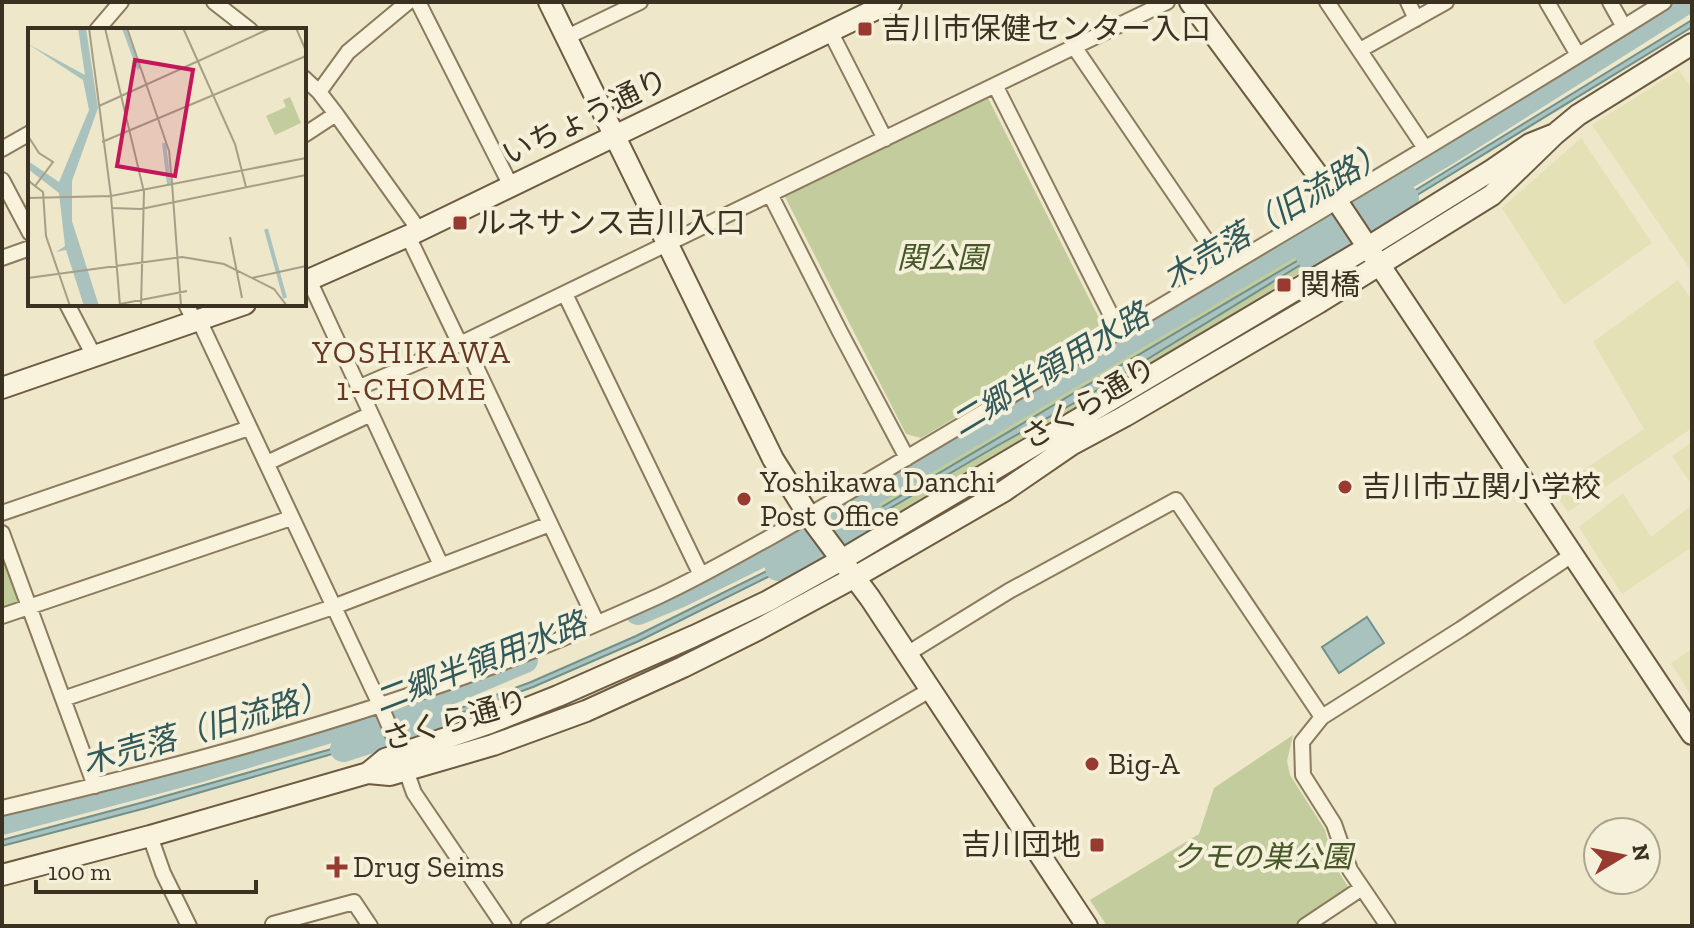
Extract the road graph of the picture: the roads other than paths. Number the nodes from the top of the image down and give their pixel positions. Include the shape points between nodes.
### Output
1 (121, 2) edge
2 (214, 2) edge
3 (408, 2) edge
4 (418, 2) edge
5 (549, 2) edge
6 (640, 2) edge
7 (891, 2) edge
8 (1167, 2) edge
9 (1190, 2) edge
10 (1327, 2) edge
11 (1408, 2) edge
12 (1446, 2) edge
13 (1547, 2) edge
14 (1610, 2) edge
15 (1664, 2) edge
16 (866, 7) edge
17 (1416, 19) junction
18 (1624, 27) junction
19 (99, 28) edge
20 (247, 28) edge
21 (830, 31) junction
22 (567, 37) junction
23 (1692, 44) edge
24 (1075, 48) junction
25 (1360, 50) junction
26 (1578, 55) junction
27 (306, 80) edge
28 (995, 85) junction
29 (319, 92) junction
30 (336, 114) junction
31 (28, 134) edge
32 (306, 134) edge
33 (1555, 134) junction
34 (614, 135) junction
35 (885, 139) junction
36 (1425, 148) junction
37 (2, 149) edge
38 (2, 180) edge
39 (511, 186) junction
40 (770, 194) junction
41 (1340, 204) junction
42 (28, 229) edge
43 (413, 233) junction
44 (1365, 243) junction
45 (667, 245) junction
46 (28, 249) edge
47 (2, 258) edge
48 (1379, 265) junction
49 (1225, 268) junction
50 (307, 281) edge
51 (565, 294) junction
52 (68, 306) edge
53 (236, 306) edge
54 (193, 315) edge
55 (1119, 331) junction
56 (462, 343) junction
57 (94, 356) junction
58 (360, 387) junction
59 (2, 388) edge
60 (371, 414) junction
61 (249, 428) junction
62 (907, 458) junction
63 (267, 463) junction
64 (2, 513) edge
65 (291, 518) junction
66 (811, 518) junction
67 (550, 524) junction
68 (2, 533) edge
69 (839, 554) junction
70 (1572, 555) junction
71 (441, 565) junction
72 (701, 575) junction
73 (855, 577) junction
74 (29, 607) junction
75 (333, 607) junction
76 (2, 616) edge
77 (597, 623) junction
78 (907, 654) junction
79 (930, 690) junction
80 (63, 699) junction
81 (381, 707) junction
82 (1322, 717) junction
83 (1692, 734) edge
84 (401, 756) junction
85 (95, 786) junction
86 (2, 808) edge
87 (150, 836) junction
88 (2, 875) edge
89 (1362, 888) junction
90 (271, 925) edge
91 (189, 926) edge
92 (370, 926) edge
93 (504, 926) edge
94 (528, 926) edge
95 (1087, 926) edge
96 (1305, 926) edge
97 (1388, 926) edge

1 - 19 street
2 - 20 street
3 - 29 street via 348,52
4 - 39 street
5 - 22 street
6 - 22 street
7 - 16 street, いちょう通り
8 - 24 street
9 - 41 street
10 - 25 street
11 - 17 street
12 - 17 street
13 - 26 street
14 - 18 street
15 - 18 street
16 - 21 street, いちょう通り
17 - 25 street
18 - 26 street
21 - 34 street, いちょう通り
21 - 35 street
22 - 34 street
23 - 33 street, さくら通り
24 - 28 street
24 - 49 street
25 - 36 street
26 - 36 street
27 - 29 street
28 - 35 street
28 - 55 street
29 - 30 street
30 - 32 street
30 - 43 street
31 - 37 street
33 - 44 street, さくら通り
33 - 48 street, さくら通り via 1492,195
34 - 39 street, いちょう通り
34 - 45 street
35 - 40 street
36 - 41 street
38 - 42 street
39 - 43 street, いちょう通り
40 - 45 street
40 - 62 street
41 - 44 street
41 - 49 street
43 - 50 street, いちょう通り
43 - 56 street
44 - 48 street
44 - 69 street, さくら通り
45 - 51 street
45 - 66 street via 763,441
46 - 47 street
48 - 70 street
48 - 73 street, さくら通り
49 - 55 street
50 - 58 street
51 - 56 street
51 - 72 street
52 - 57 street
53 - 54 street
54 - 57 street
54 - 61 street
55 - 62 street
56 - 58 street
56 - 67 street
57 - 59 street
58 - 60 street
60 - 63 street
60 - 71 street
61 - 63 street
61 - 64 street
62 - 66 street
63 - 65 street
65 - 74 street
65 - 75 street
66 - 69 street
66 - 72 street
67 - 71 street
67 - 77 street
68 - 74 street
69 - 73 street
69 - 84 street, さくら通り via 768,601 615,672
70 - 82 street
70 - 83 street
71 - 75 street
72 - 77 street
73 - 78 street
73 - 84 street, さくら通り via 586,711 493,745
74 - 76 street
74 - 80 street
75 - 80 street
75 - 81 street
77 - 81 street
78 - 79 street
78 - 82 street via 1176,500
79 - 94 street
79 - 95 street
80 - 85 street
81 - 84 street
81 - 85 street
82 - 89 street via 1302,742 1303,775 1334,824
84 - 87 street, さくら通り via 390,775 368,773
84 - 93 street via 417,799
85 - 86 street
87 - 88 street, さくら通り
87 - 91 street
89 - 96 street
89 - 97 street
90 - 92 street via 354,902

